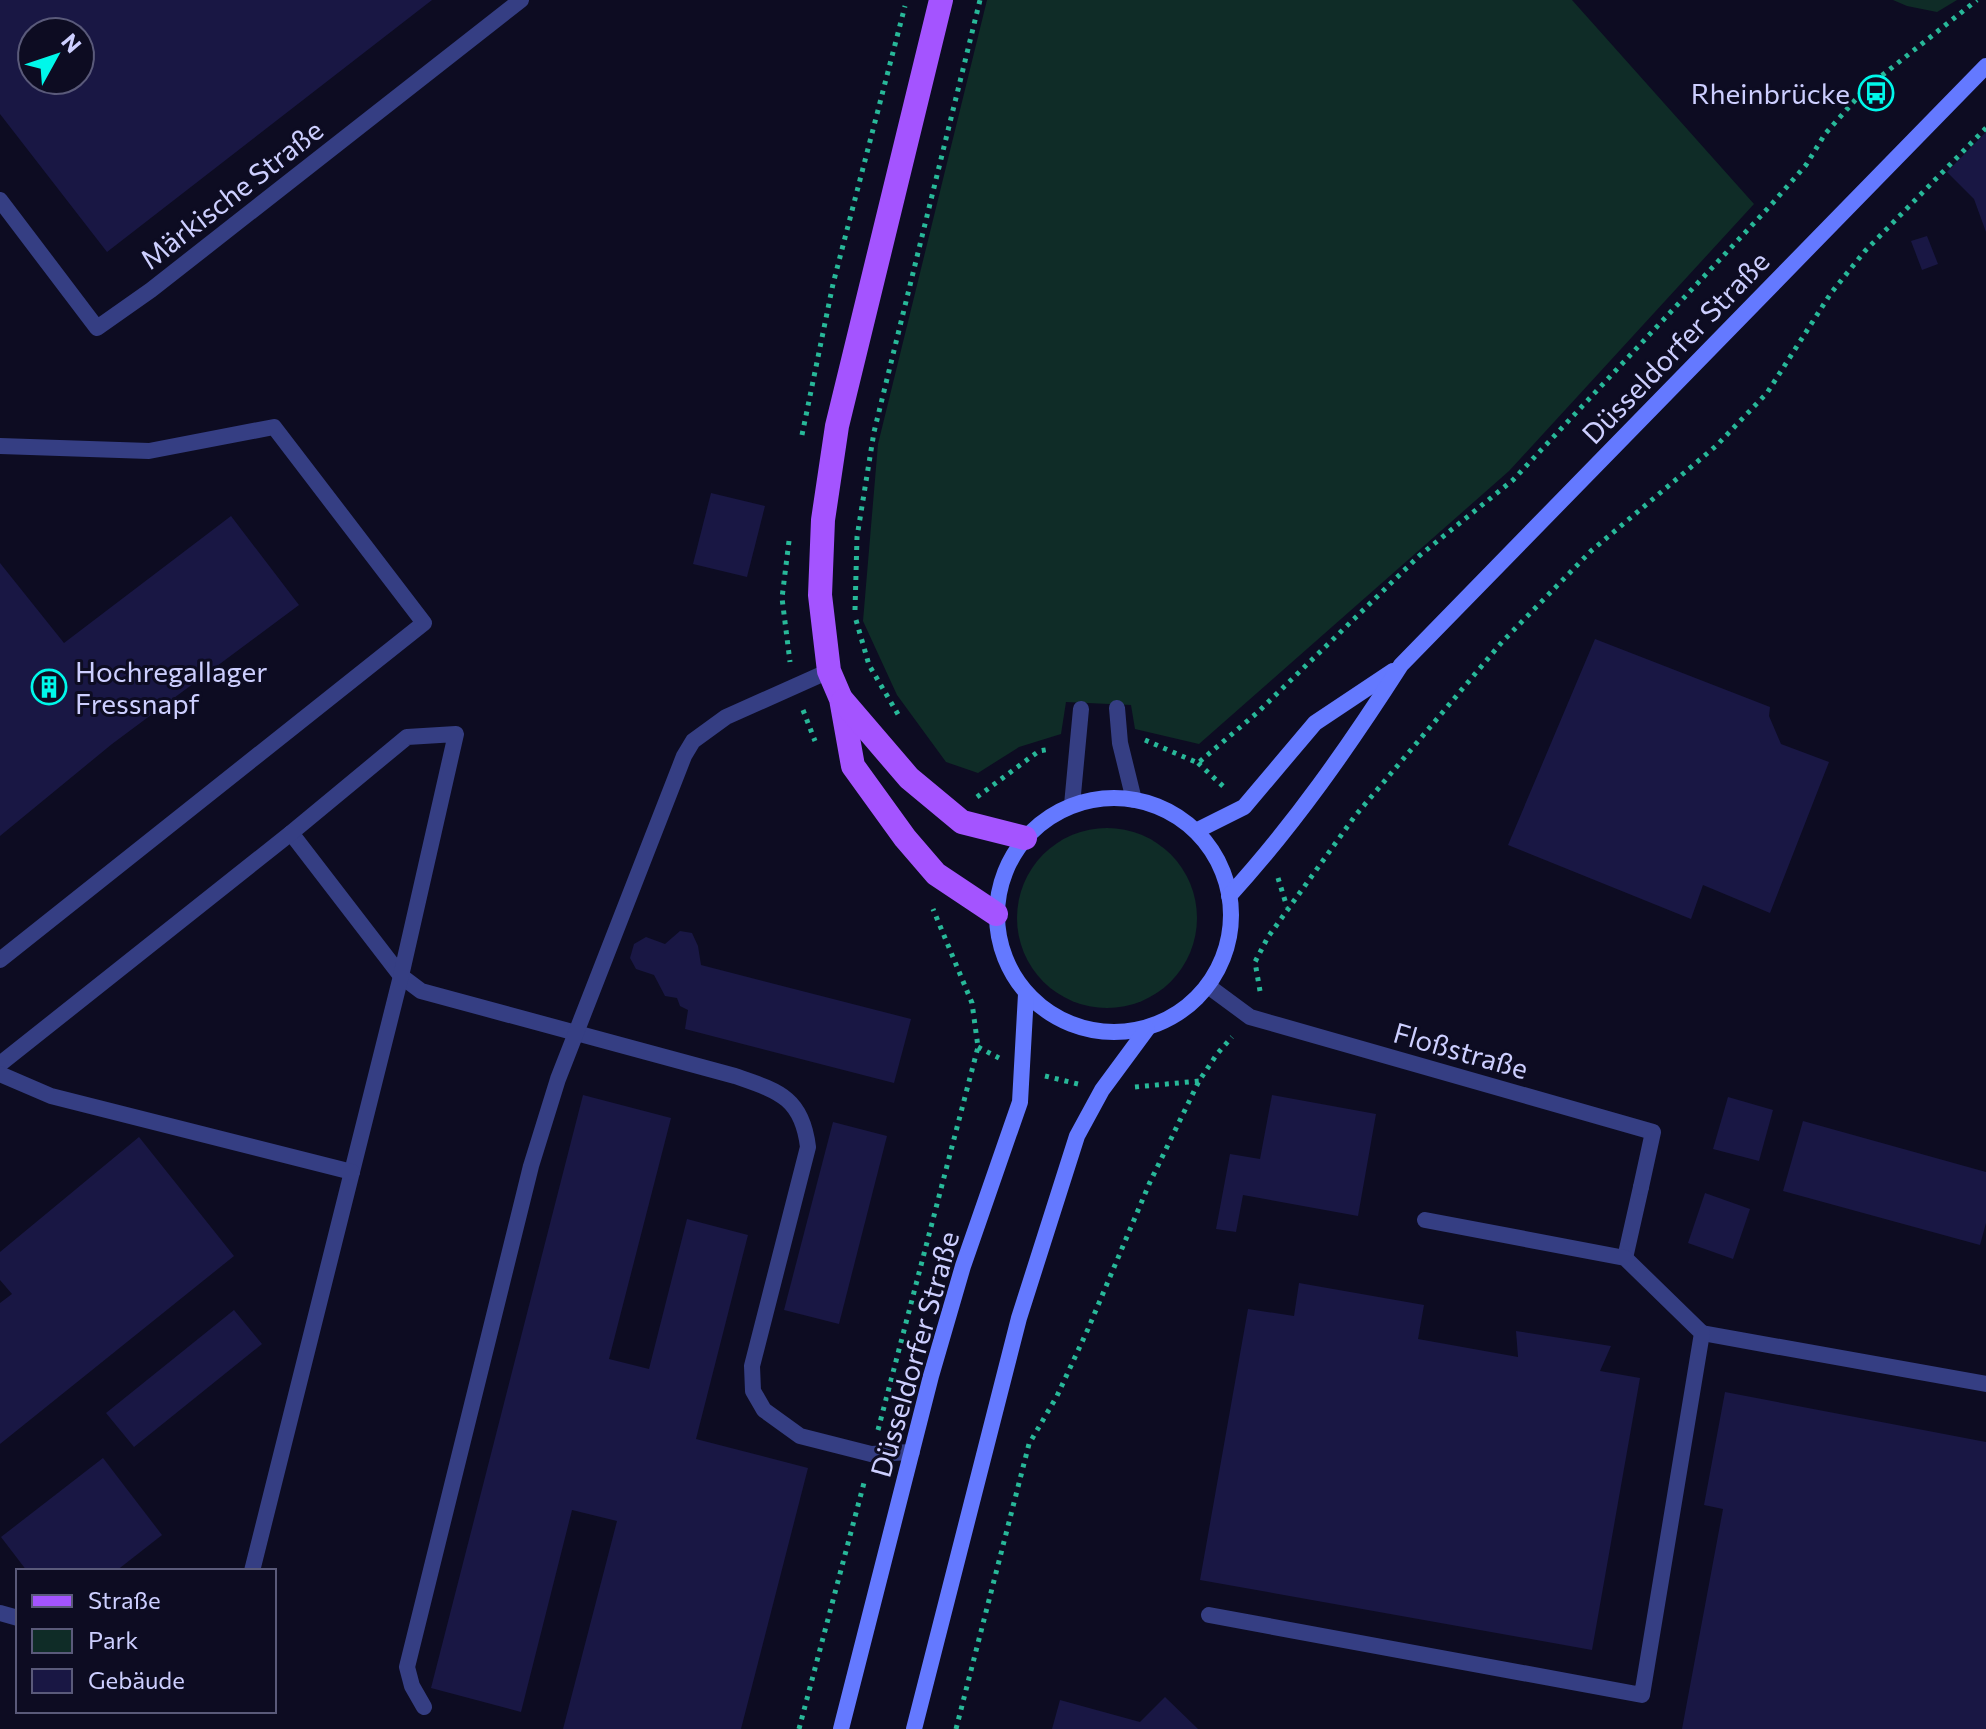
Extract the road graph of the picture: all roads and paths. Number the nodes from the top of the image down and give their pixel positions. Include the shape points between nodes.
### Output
1 (521, 0) edge
2 (941, 0) edge
3 (980, 0) edge
4 (1977, 0) edge
5 (1986, 66) edge
6 (1986, 128) edge
7 (0, 200) edge
8 (0, 446) edge
9 (1401, 665) junction
10 (829, 671) junction
11 (841, 699) junction
12 (1117, 708) dead end
13 (1081, 709) dead end
14 (903, 724) dead end
15 (1120, 743) junction
16 (1080, 744) junction
17 (979, 793) dead end
18 (1134, 800) junction
19 (1072, 805) junction
20 (1196, 831) junction
21 (291, 833) junction
22 (1025, 838) junction
23 (1229, 896) junction
24 (932, 907) dead end
25 (996, 914) junction
26 (0, 960) edge
27 (401, 976) junction
28 (1208, 986) junction
29 (1026, 994) junction
30 (1250, 1017) junction
31 (1147, 1029) junction
32 (576, 1034) junction
33 (0, 1064) edge
34 (0, 1074) edge
35 (352, 1172) junction
36 (1425, 1220) dead end
37 (1625, 1258) junction
38 (1702, 1333) junction
39 (1986, 1384) edge
40 (912, 1452) junction
41 (871, 1454) junction
42 (253, 1569) edge
43 (1209, 1615) dead end
44 (424, 1707) dead end
45 (799, 1729) edge
46 (841, 1729) edge
47 (914, 1729) edge
48 (956, 1729) edge

1 - 7 street, Märkische Straße via 97,328
2 - 10 main road via 837,426 823,520 820,595
3 - 14 path via 874,432 857,537 855,616 869,665
4 - 15 path via 1865,89 1771,205 1513,480 1419,556 1258,712 1198,763 1145,740
5 - 9 main road, Düsseldorfer Straße
6 - 30 path via 1865,251 1822,306 1767,393 1716,446 1591,551 1502,642 1355,816 1268,937 1255,962 1261,989
8 - 26 street via 149,451 274,427 424,623
9 - 20 main road, Düsseldorfer Straße via 1315,723 1244,807
9 - 23 main road, Düsseldorfer Straße via 1335,764
10 - 11 main road
10 - 32 street via 726,717 693,741
11 - 22 main road via 909,778 962,822
11 - 25 main road via 853,766 861,778 936,874
12 - 15 street
13 - 16 street
15 - 18 street
16 - 17 path via 1039,751
16 - 19 street
18 - 19 main road via 1103,798
18 - 20 main road via 1168,811
19 - 22 main road via 1046,818
20 - 23 main road via 1212,850
21 - 27 street
21 - 27 street via 407,737 456,734
21 - 33 street
22 - 25 main road via 1009,861
23 - 28 main road via 1231,928
24 - 41 path via 972,1003 978,1047
25 - 29 main road via 1004,957
27 - 32 street via 421,991
27 - 35 street
28 - 30 street, Floßstraße
28 - 31 main road via 1191,1005
29 - 31 main road via 1052,1015 1082,1029
29 - 40 main road, Düsseldorfer Straße via 1020,1102 963,1266
30 - 37 street, Floßstraße via 1653,1132
30 - 48 path via 1199,1081 1063,1383 1029,1444
31 - 47 main road via 1102,1090 1072,1150 1019,1318
32 - 41 street via 735,1076 767,1087 792,1104 805,1123 808,1147 752,1366 753,1391 764,1410 800,1436
32 - 44 street via 531,1166 407,1667
34 - 35 street via 51,1096
35 - 42 street
36 - 37 street
37 - 38 street
38 - 39 street
38 - 43 street via 1642,1695
40 - 41 street
40 - 46 main road, Düsseldorfer Straße
41 - 45 path

